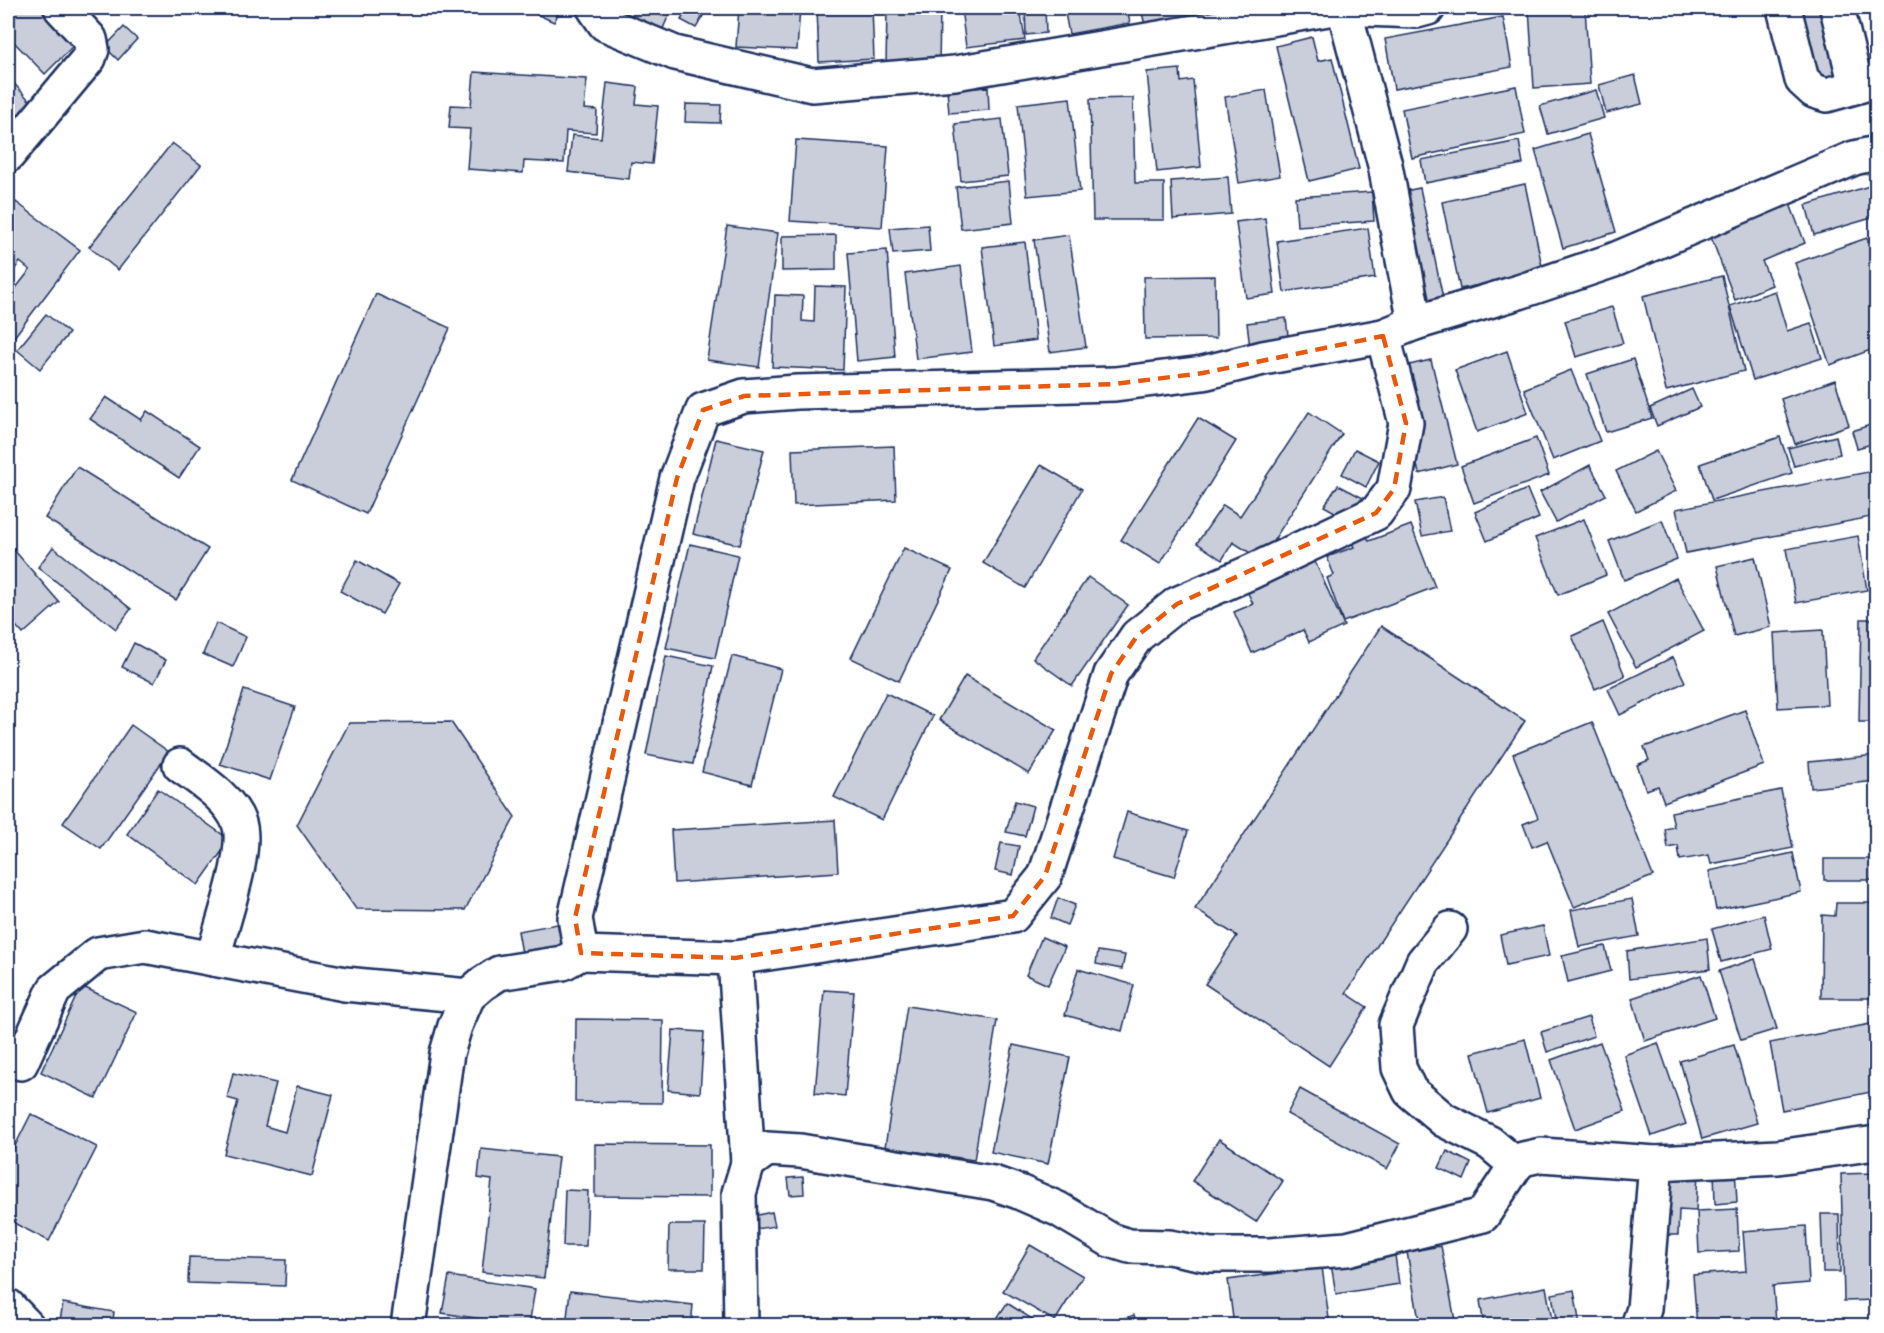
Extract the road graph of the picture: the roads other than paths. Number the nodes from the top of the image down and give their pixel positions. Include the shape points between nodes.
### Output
1 (61, 8) edge
2 (594, 8) edge
3 (1335, 8) edge
4 (1428, 8) edge
5 (1784, 8) edge
6 (1837, 8) edge
7 (1866, 84) edge
8 (1876, 153) edge
9 (8, 155) edge
10 (1415, 323) junction
11 (1383, 336) junction
12 (180, 765) dead end
13 (1450, 929) dead end
14 (581, 953) junction
15 (735, 958) junction
16 (213, 959) junction
17 (468, 996) junction
18 (21, 1063) dead end
19 (1876, 1143) edge
20 (748, 1163) junction
21 (1656, 1163) junction
22 (1516, 1165) junction
23 (8, 1306) edge
24 (27, 1326) edge
25 (408, 1326) edge
26 (741, 1326) edge
27 (1638, 1326) edge

1 - 9 street via 90,39 89,58
2 - 3 street via 606,24 675,53 813,85 955,73
3 - 4 street
3 - 10 street via 1344,12 1347,20 1385,165
5 - 7 street via 1805,84 1814,92 1827,95
6 - 7 street
8 - 10 street via 1854,158 1614,260
10 - 11 street
11 - 14 street via 1203,373 1115,384 797,392 744,396 703,410 677,478 575,918
11 - 15 street via 1406,423 1399,469 1388,499 1376,513 1178,604 1137,636 1111,674 1045,876 1013,916
12 - 16 street via 222,800 239,822 241,854
13 - 22 street via 1422,962 1396,1025 1399,1068 1410,1091 1444,1120 1490,1143
14 - 15 street
14 - 17 street via 563,963 499,973
15 - 20 street
16 - 17 street via 345,984
16 - 18 street via 145,946 98,954 54,990
17 - 25 street via 447,1053
19 - 21 street via 1778,1157
20 - 22 street via 767,1149 800,1151 993,1183 1048,1205 1110,1240 1129,1246 1169,1247 1210,1255 1347,1249 1483,1215
20 - 26 street via 739,1192
21 - 22 street via 1541,1155 1522,1159
21 - 27 street via 1644,1309
23 - 24 street

